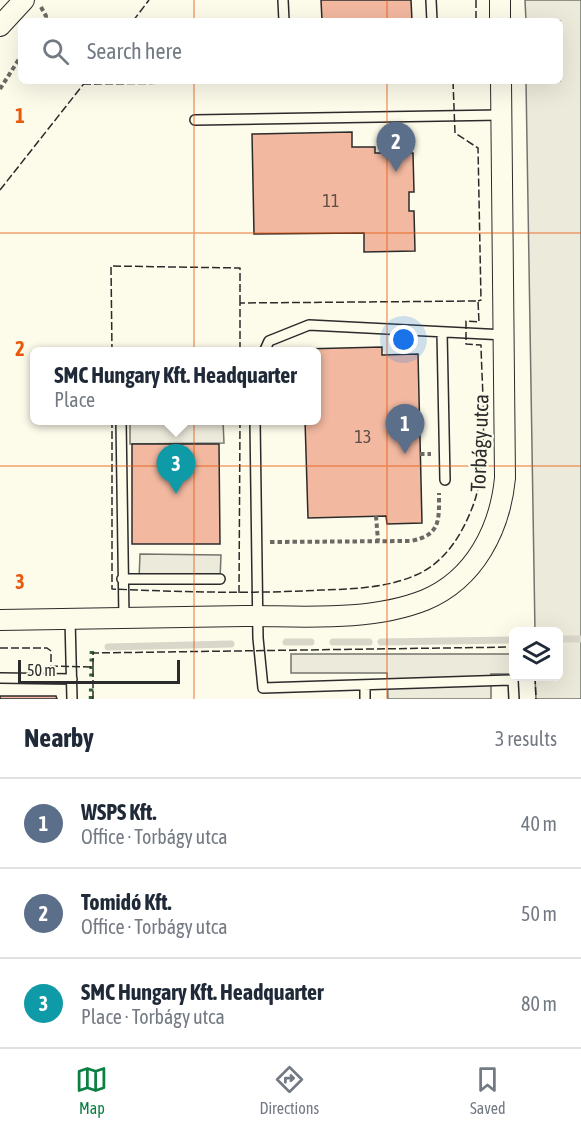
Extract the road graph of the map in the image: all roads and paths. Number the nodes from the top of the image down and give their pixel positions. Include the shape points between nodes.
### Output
1 (24, 0) edge
2 (284, 0) edge
3 (431, 0) edge
4 (500, 0) edge
5 (284, 18) edge
6 (432, 18) edge
7 (500, 18) edge
8 (0, 26) edge
9 (18, 61) edge
10 (501, 84) edge
11 (0, 89) edge
12 (501, 115) junction
13 (195, 120) dead end
14 (442, 332) junction
15 (505, 335) junction
16 (266, 347) edge
17 (121, 425) edge
18 (255, 425) edge
19 (445, 480) joint
20 (376, 516) dead end
21 (378, 541) junction
22 (257, 542) junction
23 (122, 579) junction
24 (220, 579) dead end
25 (258, 616) junction
26 (124, 618) junction
27 (70, 619) junction
28 (0, 620) edge
29 (0, 678) edge
30 (72, 679) junction
31 (365, 685) junction
32 (72, 699) edge
33 (365, 699) edge
34 (513, 699) edge

1 - 8 street
2 - 5 lane
3 - 6 lane
4 - 7 street
9 - 11 path
10 - 12 street, Torbágy utca
12 - 13 lane
12 - 15 street, Torbágy utca
14 - 15 lane
14 - 16 lane via 309,325 269,341
14 - 19 lane
15 - 25 street, Torbágy utca via 503,499 489,539 465,572 426,600 381,611
17 - 23 lane
18 - 22 lane
19 - 21 path via 440,490 439,522 432,532 411,541
20 - 21 path
21 - 22 path
22 - 25 lane
23 - 24 lane
23 - 26 lane
25 - 26 street, Torbágy utca
25 - 31 lane via 263,688
26 - 27 street, Torbágy utca
27 - 28 street, Torbágy utca
27 - 30 lane
29 - 30 lane
30 - 32 lane
31 - 33 lane
31 - 34 lane via 513,680

